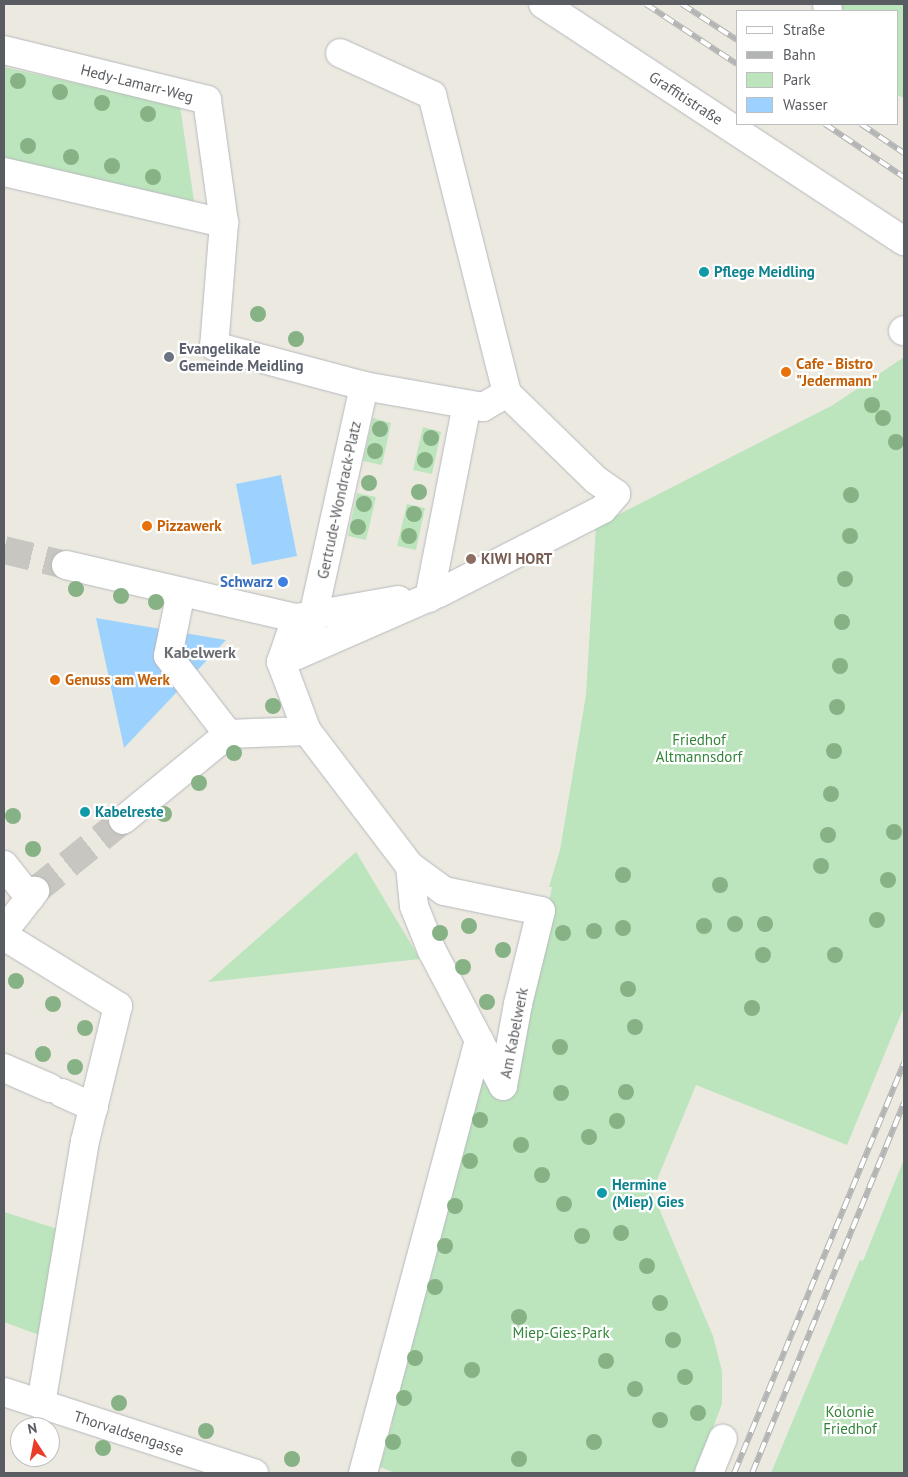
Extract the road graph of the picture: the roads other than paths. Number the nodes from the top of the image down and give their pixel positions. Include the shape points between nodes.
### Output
1 (543, 4) edge
2 (4, 50) edge
3 (340, 53) dead end
4 (4, 172) edge
5 (224, 223) junction
6 (904, 241) edge
7 (364, 386) junction
8 (507, 393) junction
9 (475, 406) junction
10 (66, 565) tunnel mouth
11 (181, 592) junction
12 (432, 595) junction
13 (305, 616) junction
14 (293, 656) junction
15 (306, 731) junction
16 (228, 734) junction
17 (123, 820) tunnel mouth
18 (4, 865) edge
19 (410, 866) junction
20 (4, 931) edge
21 (4, 936) edge
22 (479, 1040) junction
23 (4, 1068) edge
24 (94, 1107) junction
25 (4, 1392) edge
26 (41, 1404) junction
27 (723, 1439) dead end
28 (254, 1473) edge
29 (363, 1473) edge
30 (709, 1473) edge

1 - 6 street, Graffitistraße
2 - 5 street, Hedy-Lamarr-Weg via 207,100
3 - 8 street via 432,95
4 - 5 street
5 - 7 street, Hedy-Lamarr-Weg via 214,346
7 - 9 street
7 - 13 street, Gertrude-Wondrack-Platz
8 - 9 street
8 - 12 street via 596,480 616,494 603,509
9 - 12 street
10 - 11 street
11 - 13 street
11 - 16 street via 168,656
12 - 13 street
12 - 14 street
13 - 14 street, Gertrude-Wondrack-Platz
14 - 15 street, Am Kabelwerk
15 - 16 street
15 - 19 street, Am Kabelwerk
16 - 17 street
18 - 20 street via 31,898
19 - 22 street, Am Kabelwerk via 414,906 432,951
19 - 22 street, Am Kabelwerk via 444,891 541,911 518,1004 503,1086
21 - 24 street via 118,1006
22 - 29 street
23 - 24 street
24 - 26 street
25 - 26 street, Thorvaldsengasse
26 - 28 street, Thorvaldsengasse
27 - 30 street

